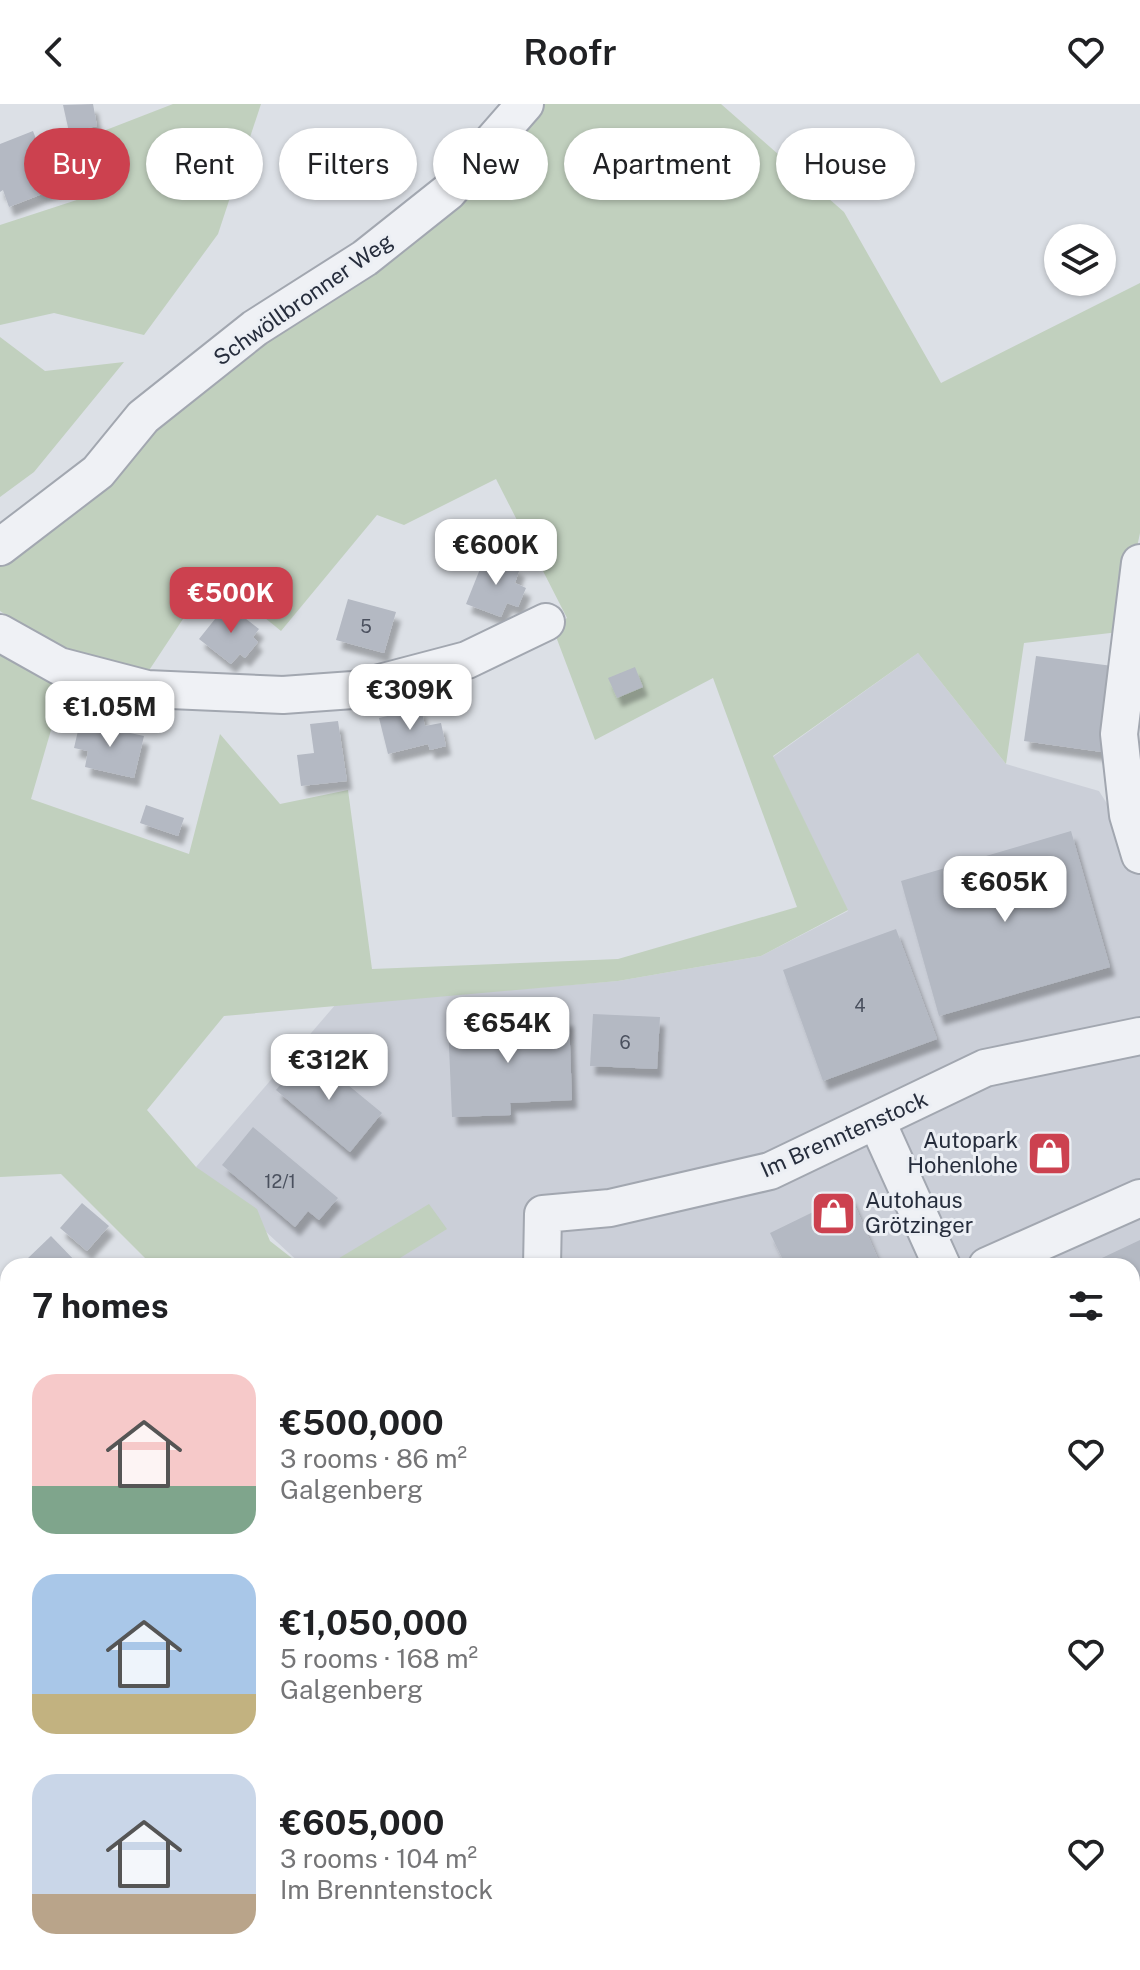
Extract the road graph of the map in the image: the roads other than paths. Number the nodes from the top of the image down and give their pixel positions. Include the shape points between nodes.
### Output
1 (525, 104) edge
2 (0, 547) edge
3 (1140, 563) edge
4 (546, 622) dead end
5 (0, 633) edge
6 (1140, 855) edge
7 (1140, 1036) edge
8 (877, 1122) junction
9 (1140, 1198) edge
10 (542, 1258) edge
11 (938, 1258) edge
12 (1005, 1258) edge

1 - 2 street, Schwöllbronner Weg via 448,192 365,258 255,328 143,417 98,472
3 - 6 street via 1119,734 1128,815
4 - 5 street via 467,660 353,690 283,695 147,689 59,666
7 - 8 street, Im Brenntenstock via 985,1068
8 - 10 street, Im Brenntenstock via 770,1171 610,1208 543,1214
8 - 11 street
9 - 12 street

